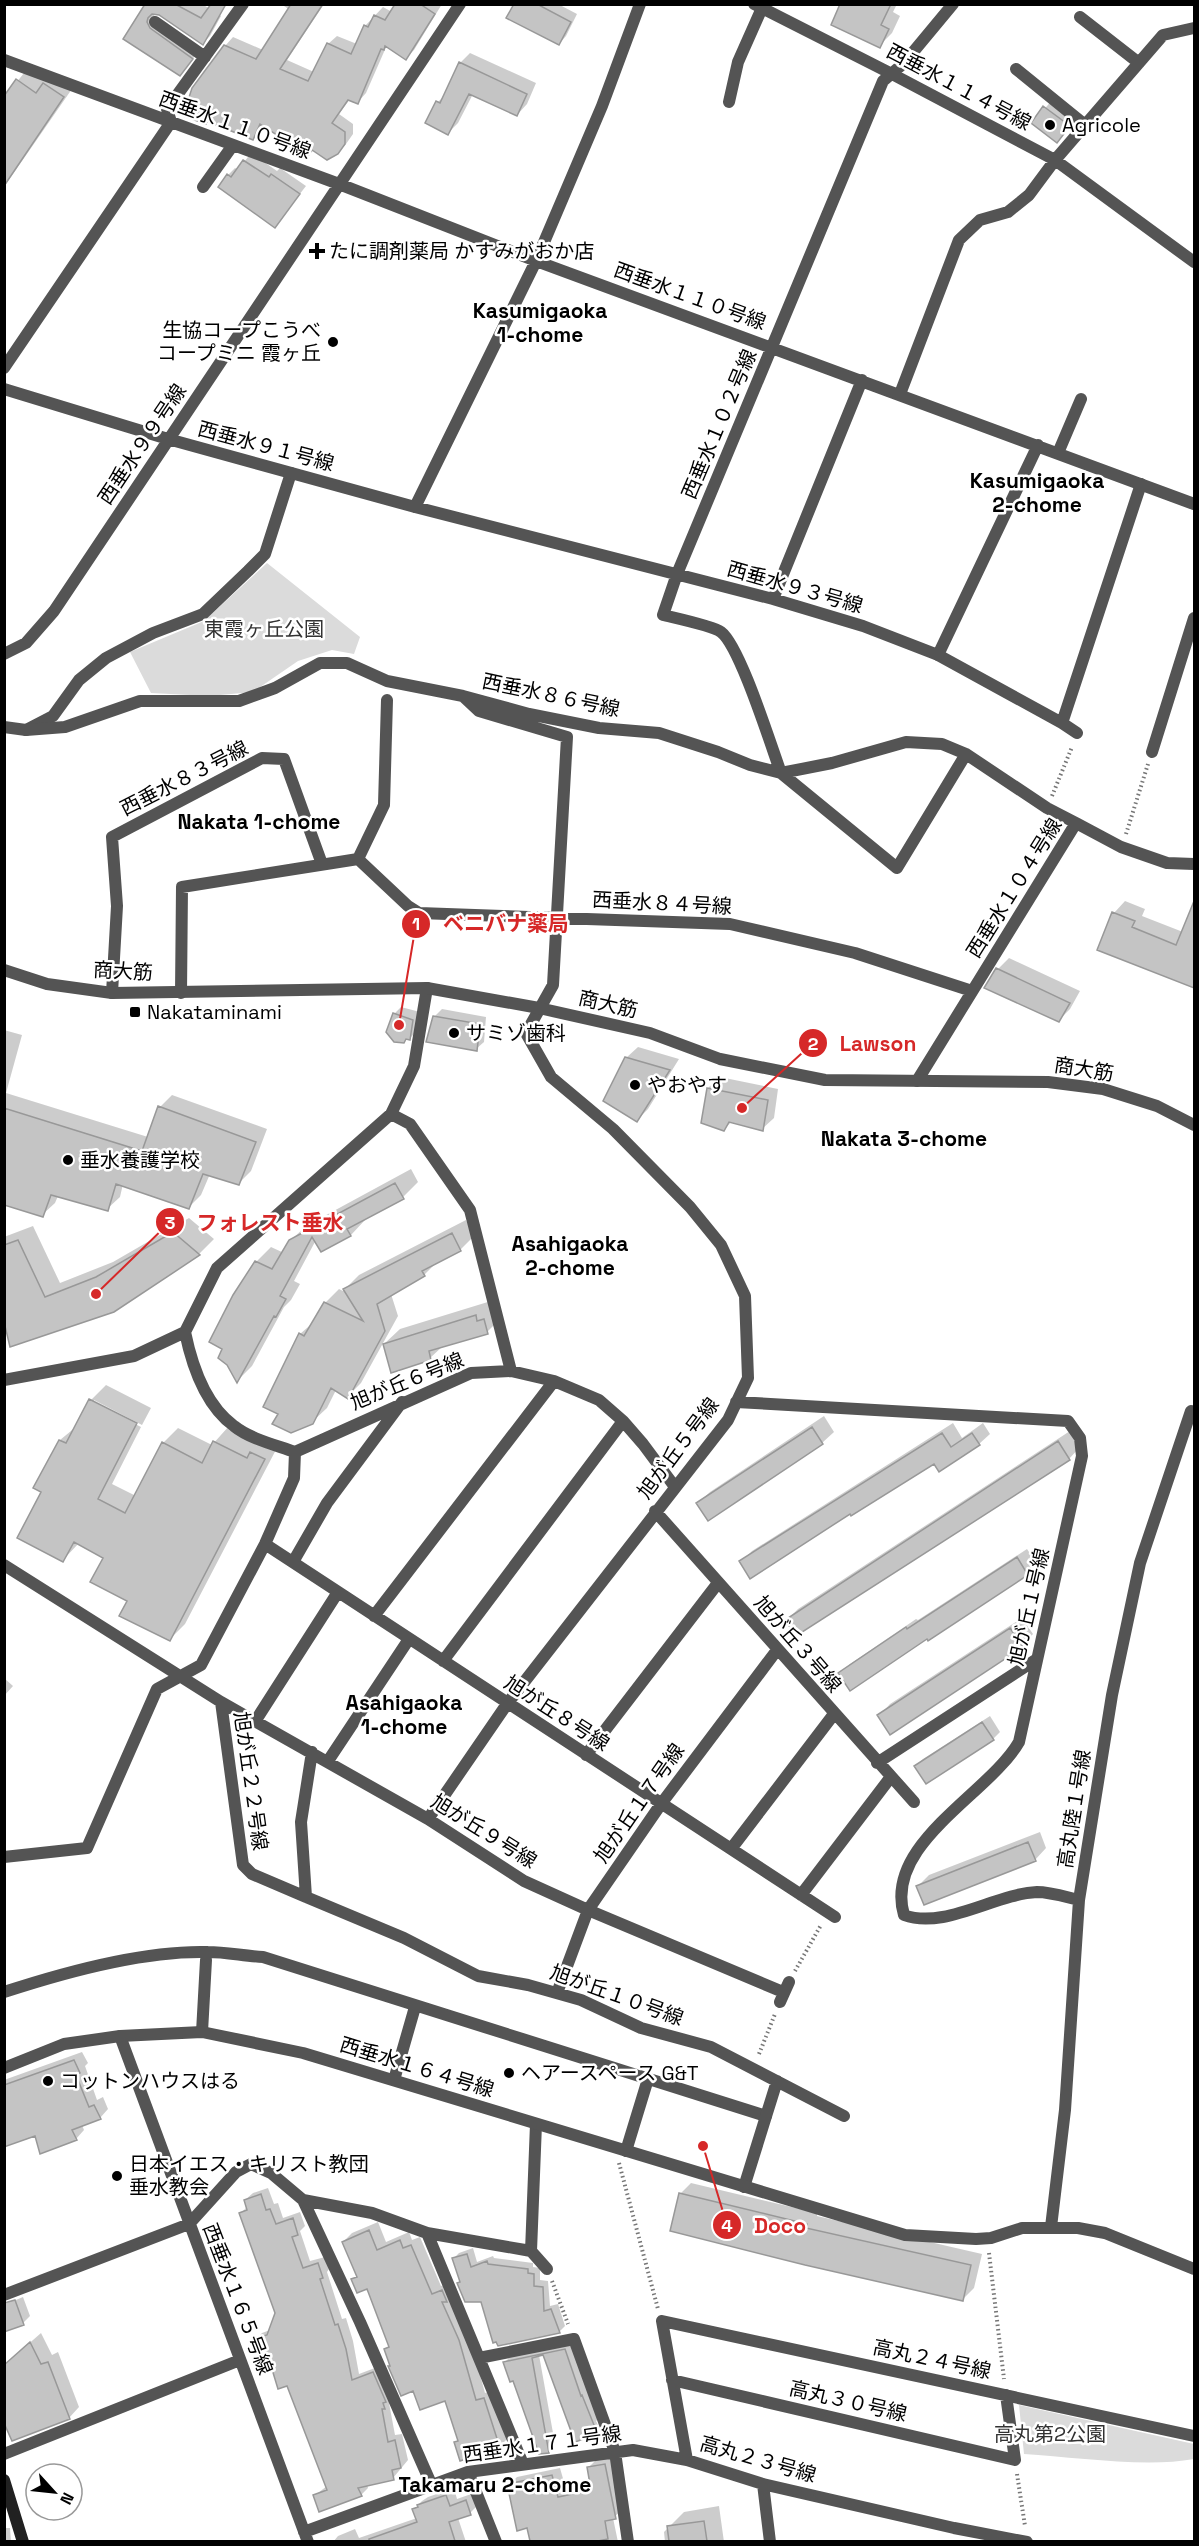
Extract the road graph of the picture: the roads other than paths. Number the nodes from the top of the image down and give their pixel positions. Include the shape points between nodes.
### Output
1 (243, 4) edge
2 (460, 4) edge
3 (640, 4) edge
4 (953, 4) edge
5 (758, 6) edge
6 (1080, 17) dead end
7 (155, 22) dead end
8 (1194, 28) edge
9 (205, 57) junction
10 (4, 60) edge
11 (1139, 63) junction
12 (1016, 69) dead end
13 (892, 74) junction
14 (729, 102) dead end
15 (171, 122) junction
16 (1085, 125) junction
17 (233, 145) junction
18 (1055, 160) junction
19 (339, 184) junction
20 (203, 187) dead end
21 (536, 261) junction
22 (1194, 262) edge
23 (773, 347) junction
24 (4, 368) edge
25 (862, 380) junction
26 (4, 389) edge
27 (900, 394) junction
28 (1081, 399) dead end
29 (168, 439) junction
30 (1038, 445) junction
31 (1058, 453) junction
32 (291, 473) junction
33 (1141, 484) junction
34 (1194, 504) edge
35 (415, 507) junction
36 (677, 574) junction
37 (773, 600) junction
38 (1194, 618) edge
39 (4, 654) edge
40 (938, 655) junction
41 (464, 696) junction
42 (387, 700) dead end
43 (1062, 723) junction
44 (4, 727) edge
45 (26, 730) junction
46 (1077, 733) road end
47 (1152, 752) road end
48 (966, 754) junction
49 (781, 773) junction
50 (1076, 822) junction
51 (358, 859) junction
52 (322, 864) junction
53 (1194, 864) edge
54 (557, 918) junction
55 (4, 970) edge
56 (426, 988) junction
57 (972, 991) junction
58 (112, 993) junction
59 (181, 993) junction
60 (539, 1008) junction
61 (917, 1081) junction
62 (391, 1114) junction
63 (1194, 1125) edge
64 (185, 1332) junction
65 (511, 1371) junction
66 (4, 1380) edge
67 (554, 1381) junction
68 (402, 1402) junction
69 (736, 1402) junction
70 (1194, 1412) edge
71 (623, 1421) junction
72 (295, 1452) junction
73 (675, 1487) junction
74 (655, 1511) junction
75 (265, 1544) junction
76 (293, 1562) junction
77 (4, 1565) edge
78 (718, 1582) junction
79 (338, 1592) junction
80 (374, 1616) junction
81 (409, 1639) junction
82 (777, 1650) junction
83 (1037, 1659) junction
84 (443, 1661) junction
85 (178, 1676) junction
86 (221, 1702) junction
87 (507, 1704) junction
88 (834, 1714) junction
89 (256, 1720) junction
90 (312, 1752) junction
91 (586, 1755) junction
92 (328, 1761) junction
93 (877, 1763) junction
94 (890, 1778) junction
95 (914, 1802) dead end
96 (661, 1804) junction
97 (428, 1819) junction
98 (730, 1849) junction
99 (4, 1857) edge
100 (801, 1895) junction
101 (306, 1897) junction
102 (1079, 1900) junction
103 (588, 1910) junction
104 (831, 1915) road end
105 (206, 1960) dead end
106 (4, 1992) edge
107 (784, 1992) road end
108 (557, 1993) junction
109 (415, 2007) junction
110 (202, 2032) junction
111 (120, 2036) junction
112 (4, 2068) edge
113 (648, 2079) junction
114 (394, 2080) junction
115 (777, 2081) junction
116 (766, 2116) junction
117 (844, 2116) dead end
118 (536, 2124) junction
119 (620, 2149) junction
120 (744, 2187) junction
121 (303, 2200) junction
122 (189, 2224) junction
123 (1051, 2227) junction
124 (427, 2233) junction
125 (531, 2251) junction
126 (547, 2269) road end
127 (1194, 2269) edge
128 (4, 2295) edge
129 (662, 2321) joint
130 (479, 2358) junction
131 (240, 2360) junction
132 (672, 2380) junction
133 (1005, 2395) junction
134 (1194, 2436) edge
135 (615, 2452) junction
136 (4, 2454) edge
137 (687, 2460) junction
138 (523, 2464) junction
139 (468, 2472) junction
140 (4, 2480) edge
141 (763, 2484) junction
142 (432, 2486) junction
143 (1026, 2536) edge
144 (306, 2537) edge
145 (23, 2541) edge
146 (496, 2541) edge
147 (628, 2541) edge
148 (770, 2541) edge

1 - 9 street
2 - 19 street, 西垂水９９号線
3 - 21 street via 602,106
4 - 13 street, 西垂水１０２号線
5 - 13 street, 西垂水１１４号線
5 - 14 street
6 - 11 street
7 - 9 street
8 - 11 street via 1163,35
9 - 15 street via 167,109
10 - 15 street, 西垂水１１０号線
11 - 16 street
12 - 16 street
13 - 18 street, 西垂水１１４号線
13 - 23 street, 西垂水１０２号線 via 883,81
15 - 17 street, 西垂水１１０号線
15 - 24 street
16 - 18 street
17 - 19 street, 西垂水１１０号線
17 - 20 street
18 - 22 street, 西垂水１１４号線
18 - 27 street via 1029,195 1008,212 980,220 959,240
19 - 21 street, 西垂水１１０号線
19 - 29 street, 西垂水９９号線
21 - 23 street, 西垂水１１０号線
21 - 35 street
23 - 25 street, 西垂水１１０号線
23 - 36 street, 西垂水１０２号線
25 - 27 street, 西垂水１１０号線
25 - 37 street
26 - 29 street, 西垂水９１号線
27 - 30 street, 西垂水１１０号線
28 - 31 street
29 - 32 street, 西垂水９１号線
29 - 39 street, 西垂水９９号線 via 54,611 26,643
30 - 31 street, 西垂水１１０号線
30 - 40 street
31 - 33 street, 西垂水１１０号線
32 - 35 street, 西垂水９１号線
32 - 45 street via 265,554 248,571 202,614 153,633 106,658 79,680 53,716
33 - 34 street, 西垂水１１０号線
33 - 43 street
35 - 36 street, 西垂水９３号線
36 - 37 street, 西垂水９３号線
36 - 49 street, 西垂水１０２号線 via 663,615 720,631 730,643
37 - 40 street, 西垂水９３号線 via 863,626
38 - 47 street
40 - 43 street, 西垂水９３号線
41 - 45 street, 西垂水８６号線 via 387,681 347,663 320,663 275,688 239,701 140,701 65,727
41 - 49 street, 西垂水８６号線 via 598,728 659,733
41 - 54 street via 479,711 567,737
42 - 51 street via 384,805
43 - 46 street, 西垂水９３号線
44 - 45 street, 西垂水８６号線
48 - 49 street, 西垂水８６号線 via 942,744 906,742
48 - 49 street via 897,868
48 - 50 street, 西垂水８６号線 via 1047,808
50 - 53 street, 西垂水１０４号線 via 1121,847 1167,863
50 - 57 street, 西垂水１０４号線
51 - 52 street
51 - 54 street, 西垂水８４号線 via 419,913
52 - 58 street, 西垂水８３号線 via 284,759 262,758 112,837 117,906
52 - 59 street via 182,887
54 - 57 street, 西垂水８４号線 via 730,924 855,953
54 - 60 street via 553,985
55 - 58 street, 商大筋 via 47,984
56 - 59 street, 商大筋
56 - 60 street, 商大筋
56 - 62 street via 414,1066
57 - 61 street, 西垂水１０４号線
58 - 59 street, 商大筋
60 - 61 street, 商大筋 via 650,1033 720,1059 825,1080
60 - 69 street, 旭が丘５号線 via 526,1033 551,1077 613,1129 690,1207 721,1245 745,1296 748,1378
61 - 63 street, 商大筋 via 1048,1082 1103,1089 1157,1106
62 - 64 street via 217,1268
62 - 65 street via 410,1124 470,1210
64 - 66 street via 134,1356
64 - 72 street via 198,1377 215,1407 235,1427
65 - 67 street, 旭が丘６号線
65 - 68 street, 旭が丘６号線 via 471,1373
67 - 71 street, 旭が丘６号線 via 599,1400
67 - 80 street
68 - 72 street, 旭が丘６号線
68 - 76 street via 327,1503
69 - 73 street, 旭が丘５号線 via 728,1420
69 - 83 street, 旭が丘１号線 via 1068,1421 1080,1438 1082,1456
70 - 102 street, 高丸陸１号線 via 1191,1411 1140,1563 1112,1695
71 - 73 street, 旭が丘６号線
71 - 84 street
72 - 75 street via 294,1478
73 - 74 street, 旭が丘５号線
74 - 78 street, 旭が丘３号線
74 - 87 street, 旭が丘５号線
75 - 76 street, 旭が丘８号線
75 - 85 street via 201,1665
76 - 79 street, 旭が丘８号線
77 - 85 street, 旭が丘９号線
78 - 82 street, 旭が丘３号線
78 - 91 street
79 - 80 street, 旭が丘８号線
79 - 89 street
80 - 81 street, 旭が丘８号線
81 - 84 street, 旭が丘８号線
81 - 92 street
82 - 88 street, 旭が丘３号線
82 - 96 street, 旭が丘１７号線
83 - 93 street
83 - 102 street, 旭が丘１号線 via 1019,1742 1010,1758 922,1845 910,1865 901,1904 904,1915 929,1918 1038,1892
84 - 87 street, 旭が丘８号線
85 - 86 street, 旭が丘９号線
85 - 99 street via 157,1689 87,1848
86 - 89 street, 旭が丘９号線
86 - 101 street, 旭が丘２２号線 via 243,1865 252,1874
87 - 91 street, 旭が丘８号線
87 - 97 street, 旭が丘５号線
88 - 93 street, 旭が丘３号線
88 - 98 street
89 - 90 street, 旭が丘９号線
90 - 92 street, 旭が丘９号線
90 - 101 street via 301,1822
91 - 96 street, 旭が丘８号線
92 - 97 street, 旭が丘９号線
93 - 94 street, 旭が丘３号線
94 - 95 street, 旭が丘３号線
94 - 100 street
96 - 98 street, 旭が丘８号線
96 - 103 street, 旭が丘１７号線
97 - 103 street, 旭が丘９号線 via 524,1881
98 - 100 street, 旭が丘８号線
100 - 104 street, 旭が丘８号線
101 - 108 street, 旭が丘１０号線 via 404,1938 478,1976
102 - 123 street, 高丸陸１号線 via 1065,2110
103 - 107 street, 旭が丘９号線
103 - 108 street, 旭が丘１７号線
105 - 110 street
106 - 109 street via 152,1955 207,1952 263,1957
108 - 115 street, 旭が丘１０号線 via 641,2028 711,2047
109 - 113 street
109 - 114 street
110 - 111 street, 西垂水１６４号線
110 - 114 street, 西垂水１６４号線 via 303,2053
111 - 112 street, 西垂水１６４号線 via 64,2044
111 - 122 street, 西垂水１６５号線
113 - 116 street
113 - 119 street
114 - 118 street, 西垂水１６４号線
115 - 116 street
115 - 117 street, 旭が丘１０号線
116 - 120 street
118 - 119 street, 西垂水１６４号線
118 - 125 street
119 - 120 street, 西垂水１６４号線
120 - 123 street, 西垂水１６４号線 via 905,2235 987,2238 1022,2228
121 - 122 street via 271,2173 251,2164 236,2172
121 - 124 street via 372,2213
121 - 142 street
122 - 128 street
122 - 131 street, 西垂水１６５号線
123 - 127 street, 西垂水１６４号線 via 1105,2234
124 - 125 street
124 - 130 street
125 - 126 street
129 - 132 street, 高丸２３号線
129 - 133 street, 高丸２４号線
130 - 135 street via 574,2339
130 - 138 street
131 - 136 street
131 - 144 street, 西垂水１６５号線
132 - 133 street, 高丸３０号線 via 1015,2460
132 - 137 street, 高丸２３号線
133 - 134 street, 高丸２４号線
135 - 137 street, 西垂水１７１号線
135 - 138 street, 西垂水１７１号線
135 - 147 street
137 - 141 street, 高丸２３号線
138 - 139 street, 西垂水１７１号線
139 - 142 street, 西垂水１７１号線
139 - 146 street
140 - 145 main road
141 - 143 street, 高丸２３号線 via 954,2528
141 - 148 street
142 - 144 street, 西垂水１７１号線

